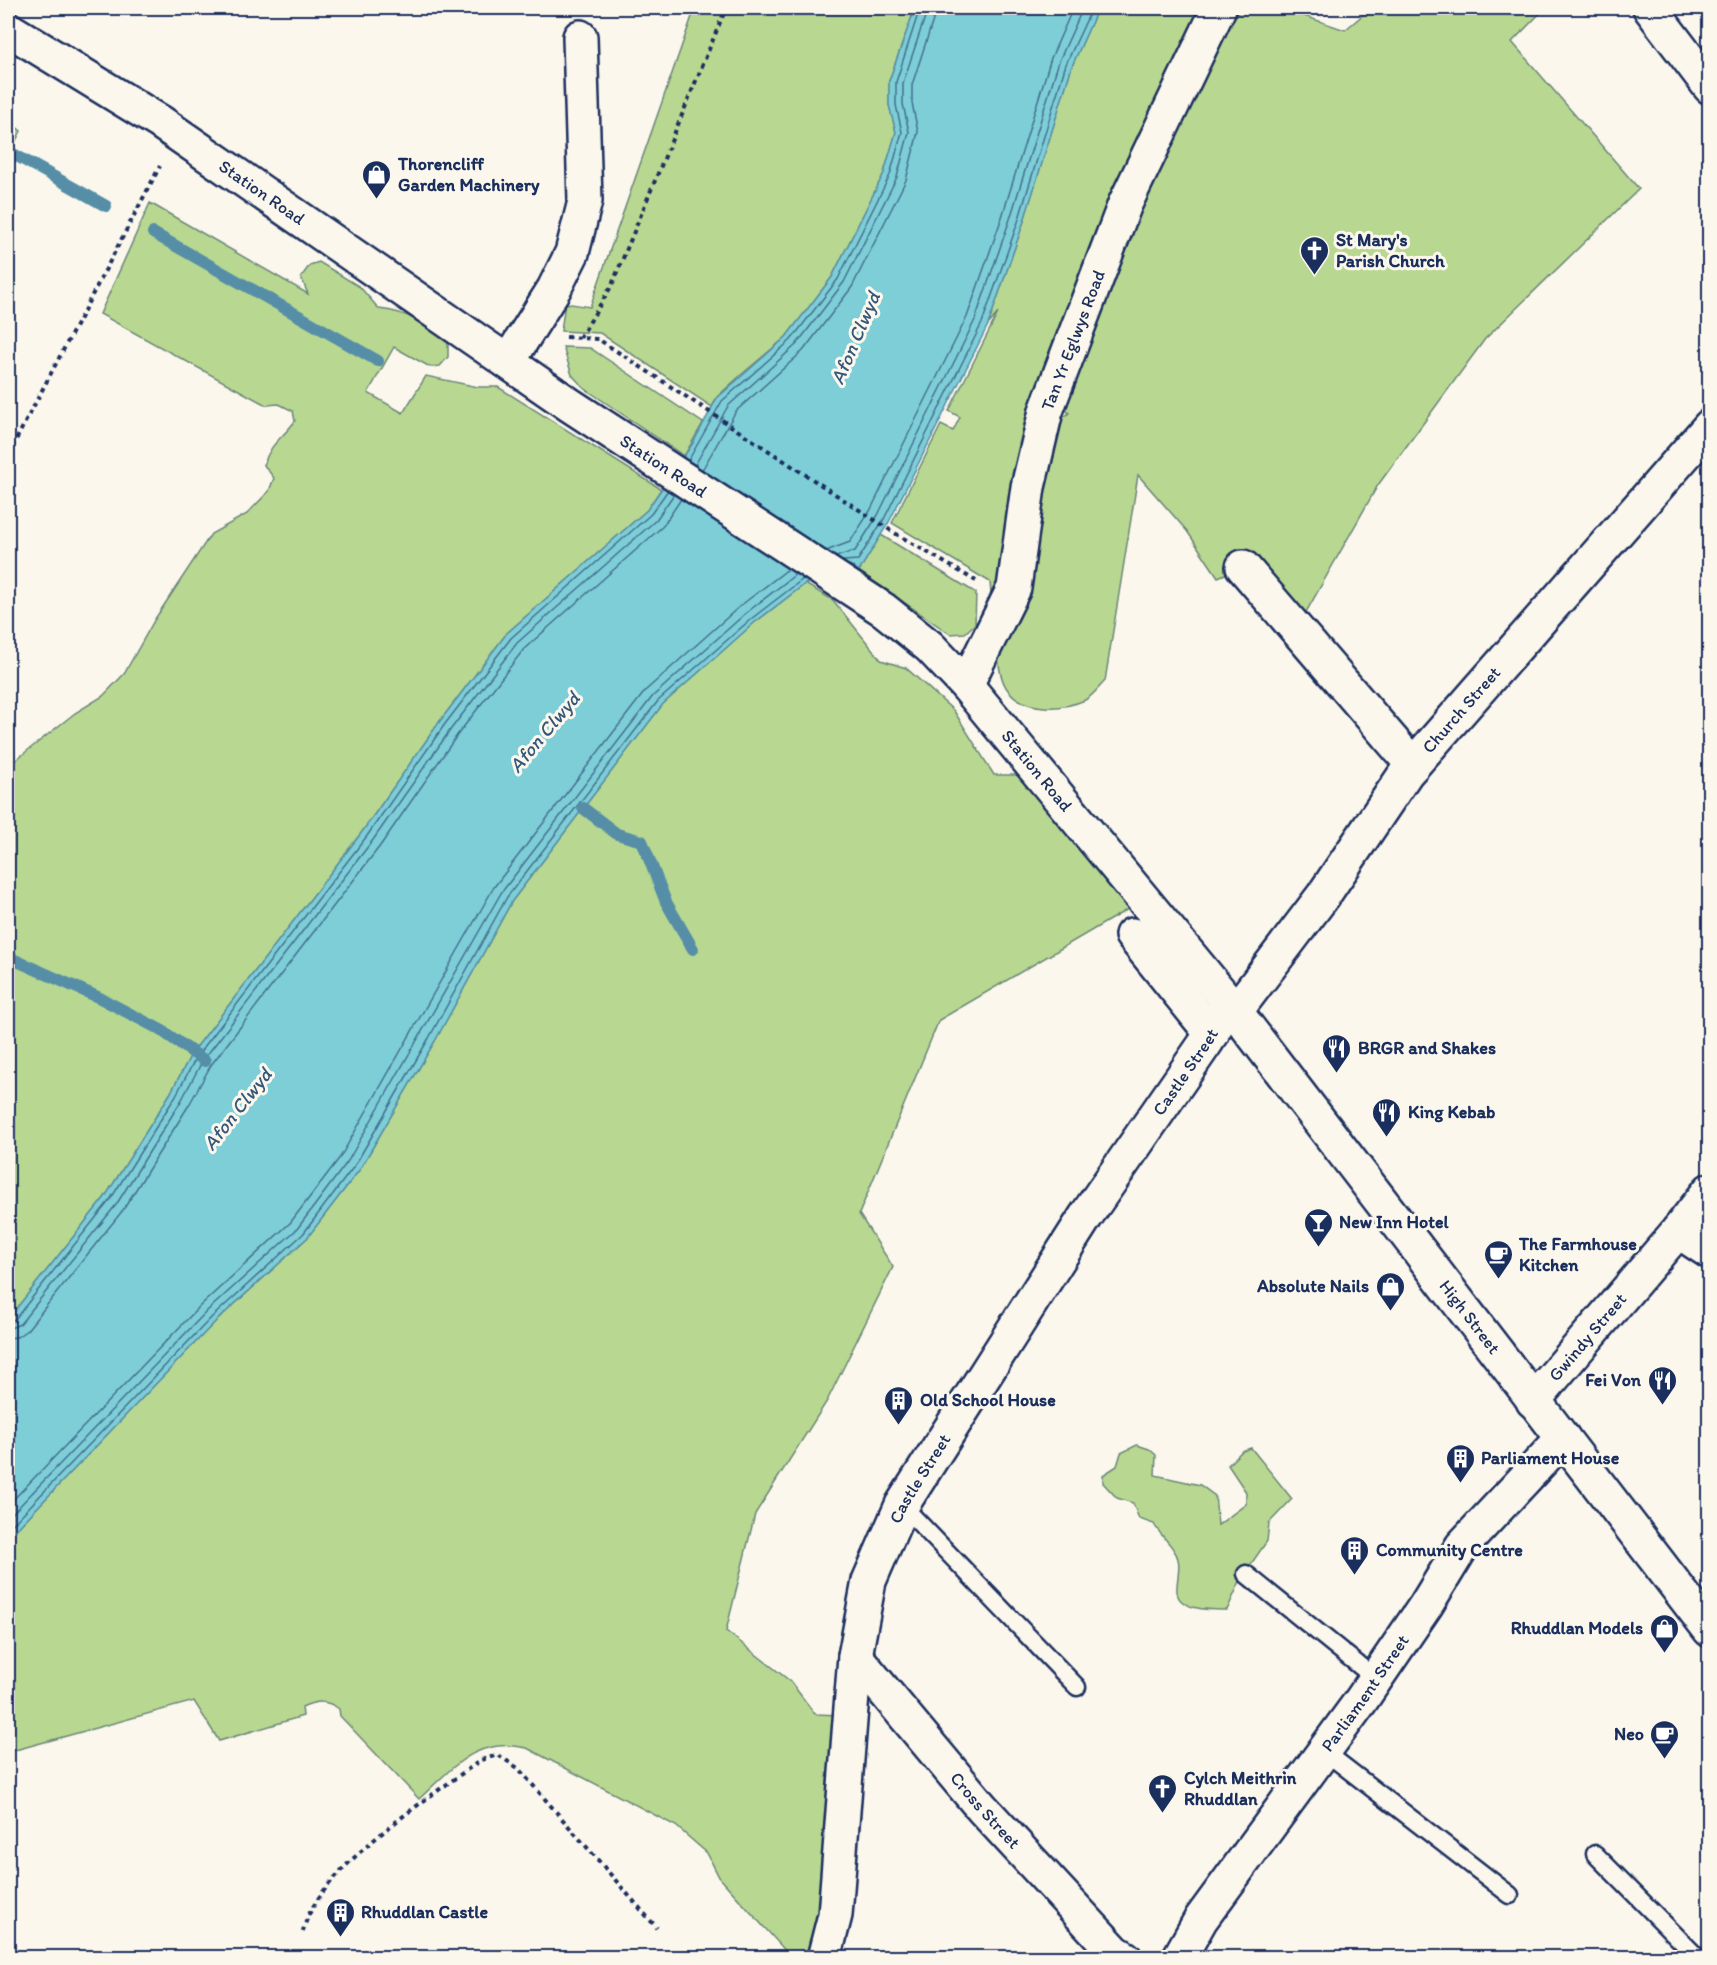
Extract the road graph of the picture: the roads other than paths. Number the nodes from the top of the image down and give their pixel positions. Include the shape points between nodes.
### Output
1 (1219, 8) edge
2 (1650, 8) edge
3 (8, 29) edge
4 (580, 37) dead end
5 (1710, 87) edge
6 (508, 362) junction
7 (1710, 426) edge
8 (1243, 567) dead end
9 (966, 685) junction
10 (1413, 765) junction
11 (1132, 935) dead end
12 (1225, 1016) junction
13 (1710, 1190) edge
14 (1678, 1231) junction
15 (1710, 1252) edge
16 (1533, 1401) junction
17 (1563, 1438) junction
18 (902, 1505) junction
19 (1246, 1574) dead end
20 (1710, 1630) edge
21 (855, 1656) junction
22 (1376, 1679) junction
23 (1077, 1687) dead end
24 (1324, 1751) junction
25 (1595, 1854) dead end
26 (1510, 1894) dead end
27 (824, 1958) edge
28 (1125, 1958) edge
29 (1179, 1958) edge
30 (1698, 1958) edge

1 - 9 street, Tan Yr Eglwys Road via 1125,204 1046,411 1028,487 1014,588
2 - 5 street
3 - 6 street, Station Road via 177,134
4 - 6 street via 585,201 572,254 555,289
6 - 9 street, Station Road via 884,610 930,647
7 - 10 street, Church Street
8 - 10 street
9 - 12 street, Station Road
10 - 12 street, Church Street via 1323,896
11 - 12 street
12 - 16 street, High Street
12 - 18 street, Castle Street via 1086,1216
13 - 14 street, Gwindy Street
14 - 15 street
14 - 16 street, Gwindy Street
16 - 17 street, High Street
17 - 20 street, High Street
17 - 22 street, Parliament Street via 1462,1546
18 - 21 street, Castle Street via 869,1581
18 - 23 lane
19 - 22 lane
21 - 27 street, Castle Street via 835,1915
21 - 28 street, Cross Street via 982,1808 1115,1952
22 - 24 street, Parliament Street
24 - 26 lane
24 - 29 street, Parliament Street via 1201,1919
25 - 30 lane

